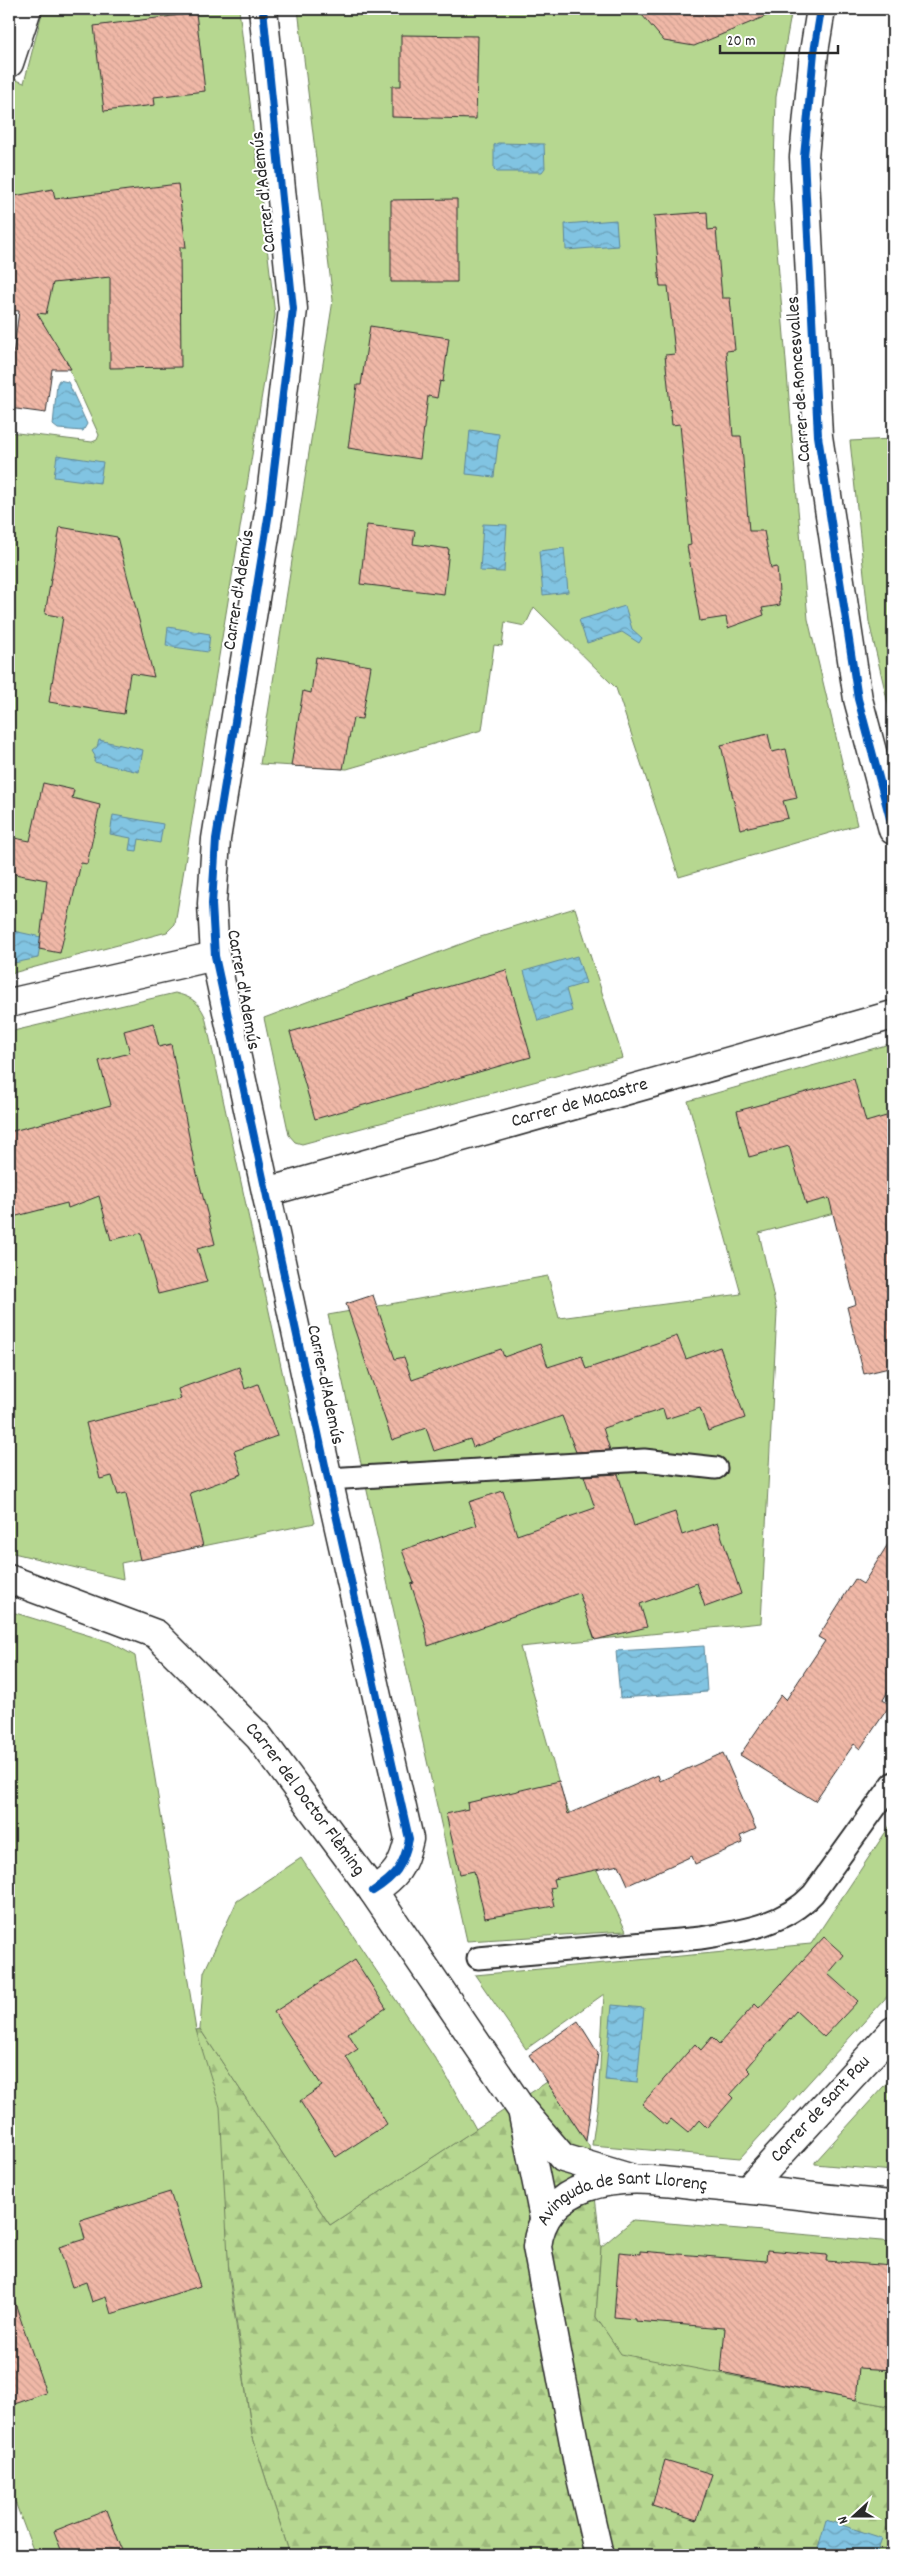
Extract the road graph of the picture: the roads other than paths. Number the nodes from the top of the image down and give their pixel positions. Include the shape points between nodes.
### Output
1 (26, 9) edge
2 (263, 9) edge
3 (821, 9) edge
4 (9, 62) edge
5 (893, 830) edge
6 (215, 956) junction
7 (9, 1003) edge
8 (893, 1015) edge
9 (267, 1192) junction
10 (716, 1468) dead end
11 (328, 1479) junction
12 (9, 1579) edge
13 (893, 1783) edge
14 (374, 1891) junction
15 (478, 1958) dead end
16 (893, 2031) edge
17 (522, 2110) junction
18 (630, 2178) junction
19 (748, 2189) junction
20 (893, 2205) edge
21 (544, 2218) junction
22 (599, 2555) edge

1 - 4 street
2 - 6 street, Carrer d'Ademús via 293,309 269,512 216,839 212,904
3 - 5 street, Carrer de Roncesvalles via 804,157 818,436 858,699
6 - 7 street
6 - 9 street, Carrer d'Ademús
8 - 9 street, Carrer de Macastre
9 - 11 street, Carrer d'Ademús
10 - 11 lane via 644,1460
11 - 14 street, Carrer d'Ademús via 410,1839 393,1878
12 - 14 street, Carrer del Doctor Flèming via 156,1634 259,1737
13 - 15 lane via 814,1894 800,1908 783,1917 737,1932 702,1938
14 - 17 street, Carrer del Doctor Flèming
16 - 19 street, Carrer de Sant Pau
17 - 18 street, Carrer del Doctor Flèming via 563,2158
17 - 21 street, Carrer del Doctor Flèming
18 - 19 street, Avinguda de Sant Llorenç
18 - 21 street, Avinguda de Sant Llorenç via 586,2187 558,2204
19 - 20 street, Avinguda de Sant Llorenç
21 - 22 street, Avinguda de Sant Llorenç via 537,2247 579,2469

